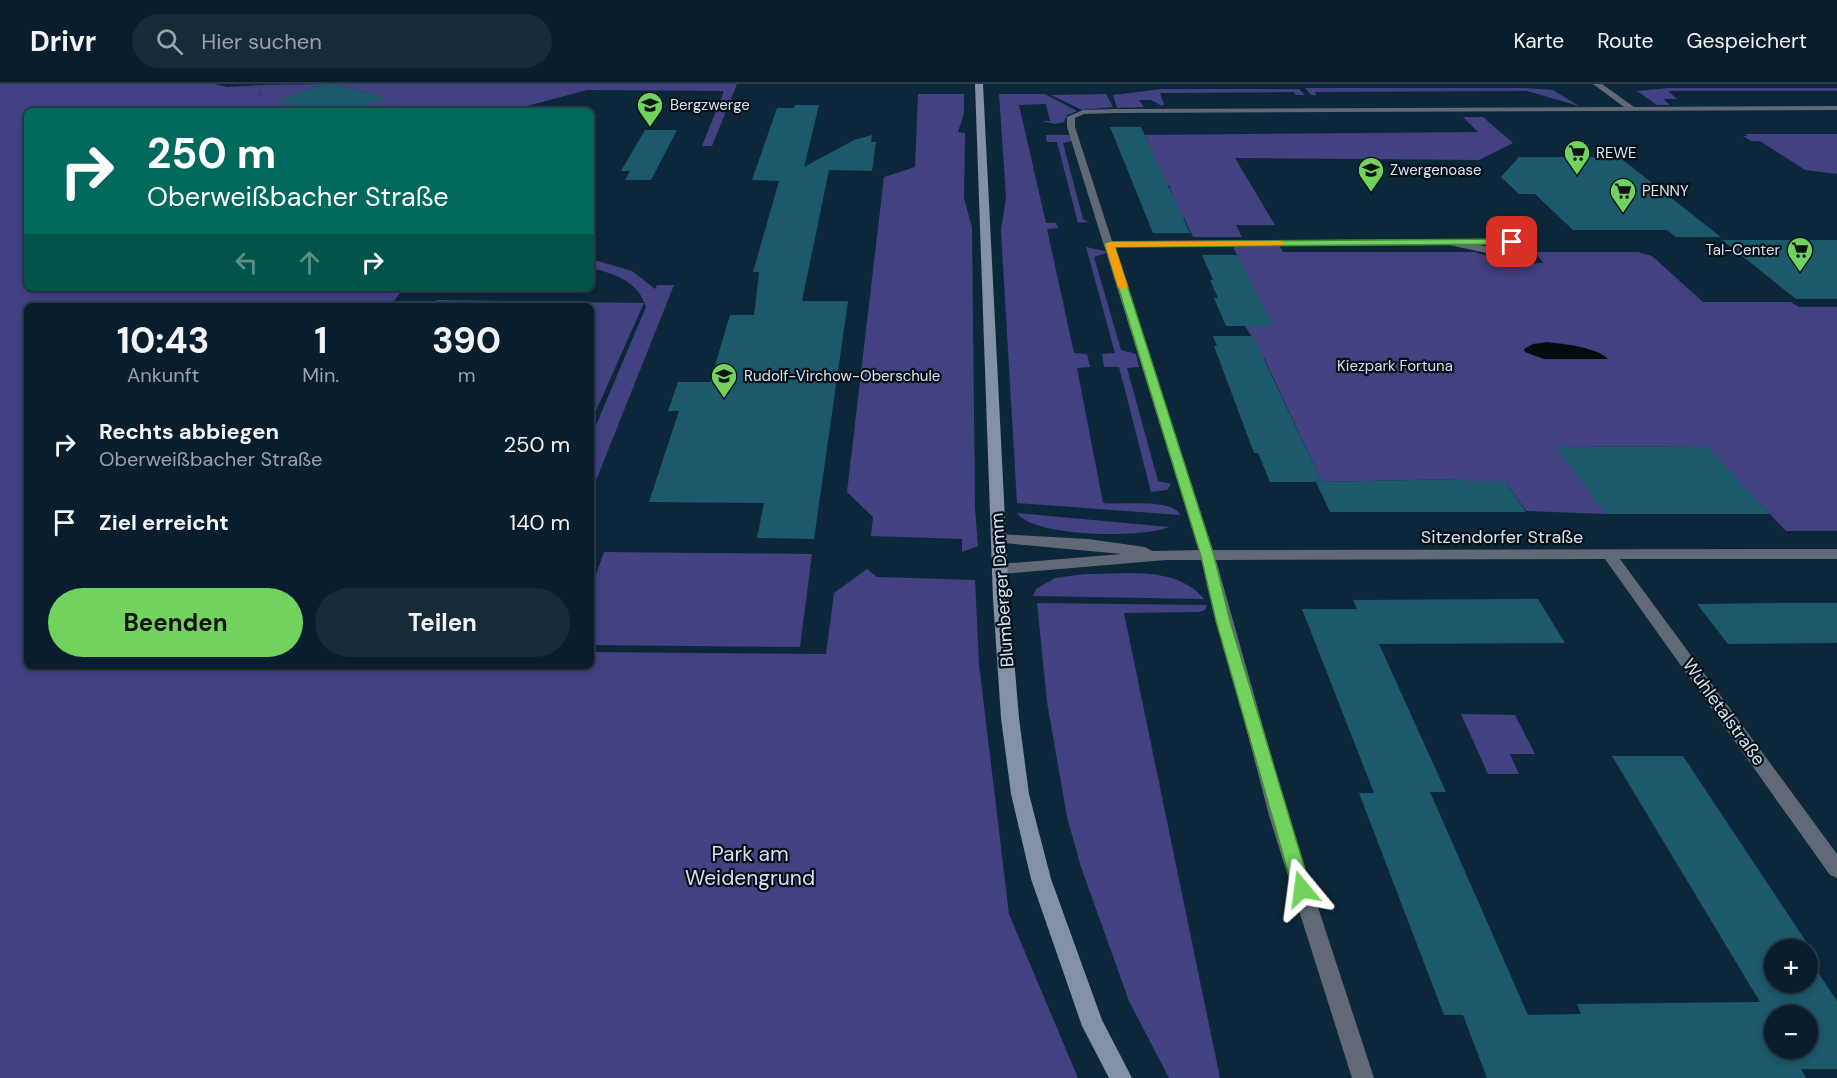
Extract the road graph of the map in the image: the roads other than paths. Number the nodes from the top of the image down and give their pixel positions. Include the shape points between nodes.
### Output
1 (979, 84) edge
2 (1597, 84) edge
3 (1632, 108) junction
4 (1837, 108) edge
5 (1641, 115) dead end
6 (1446, 243) junction
7 (1110, 244) junction
8 (998, 539) junction
9 (1837, 554) edge
10 (1166, 555) junction
11 (1208, 556) junction
12 (1610, 556) junction
13 (1000, 569) junction
14 (1837, 869) edge
15 (1121, 1078) edge
16 (1363, 1078) edge

1 - 8 main road, Blumberger Damm
2 - 3 street
3 - 4 street
3 - 5 street
3 - 7 street via 1083,112 1071,117 1071,127
6 - 6 street via 1512,242 1525,257 1508,257 1475,245
6 - 7 street
7 - 11 street
8 - 10 street, Sitzendorfer Straße
8 - 13 main road, Blumberger Damm
9 - 12 street, Sitzendorfer Straße
10 - 11 street, Sitzendorfer Straße
10 - 13 street, Sitzendorfer Straße
11 - 12 street, Sitzendorfer Straße
11 - 16 street via 1223,621 1328,978
12 - 14 street, Wuhletalstraße
13 - 15 main road, Blumberger Damm via 1010,718 1020,794 1041,879 1093,1026

